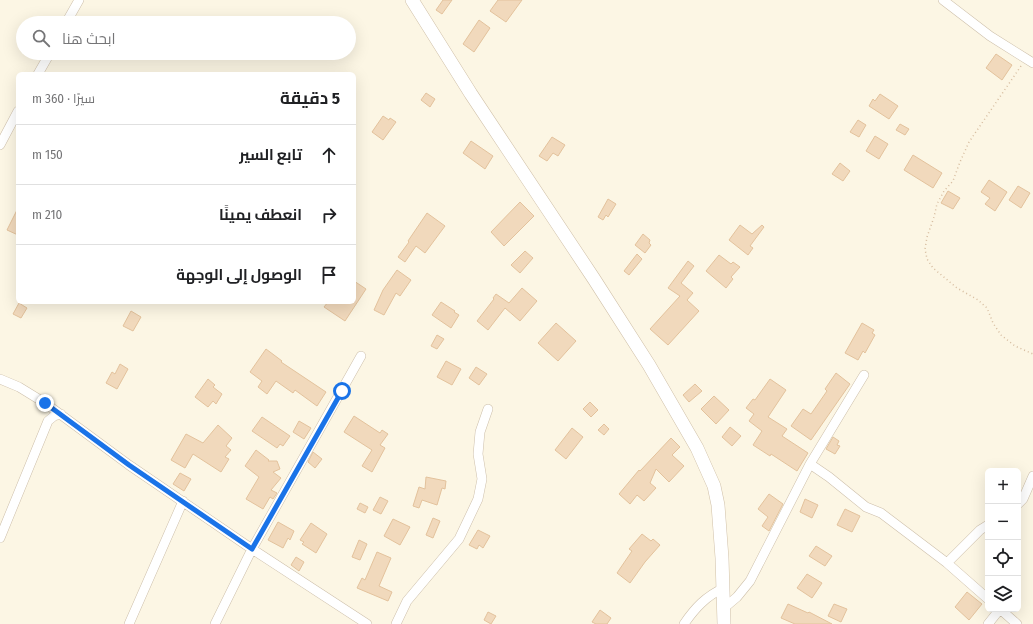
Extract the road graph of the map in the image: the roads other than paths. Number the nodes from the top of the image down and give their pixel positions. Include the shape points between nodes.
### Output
1 (79, 0) edge
2 (412, 0) edge
3 (943, 0) edge
4 (70, 16) edge
5 (46, 60) edge
6 (1029, 61) edge
7 (39, 72) edge
8 (16, 116) edge
9 (0, 145) edge
10 (361, 356) dead end
11 (864, 375) dead end
12 (0, 379) edge
13 (488, 409) dead end
14 (61, 414) junction
15 (810, 464) junction
16 (1033, 476) edge
17 (183, 501) junction
18 (1021, 501) edge
19 (985, 527) edge
20 (0, 538) edge
21 (252, 549) junction
22 (948, 563) junction
23 (724, 588) junction
24 (985, 596) edge
25 (724, 608) junction
26 (998, 612) edge
27 (1003, 612) edge
28 (129, 624) edge
29 (215, 624) edge
30 (367, 624) edge
31 (396, 624) edge
32 (684, 624) edge
33 (724, 624) edge
34 (988, 624) edge
35 (1017, 624) edge

1 - 4 street
2 - 23 street via 649,365 697,448 714,486 718,505
3 - 6 street via 990,36
5 - 7 street
8 - 9 street
10 - 21 street
11 - 15 street
12 - 14 street via 19,387
13 - 31 street via 480,432 478,454 482,479 478,498 459,539 407,602
14 - 17 street via 129,465
14 - 20 street via 51,418 45,426
15 - 22 street via 866,507 881,513
15 - 25 street via 750,582
16 - 18 street
17 - 21 street
17 - 28 street
19 - 22 street
21 - 29 street
21 - 30 street
22 - 24 street
23 - 25 street
23 - 32 street via 701,602
25 - 33 street
26 - 34 street
27 - 35 street

